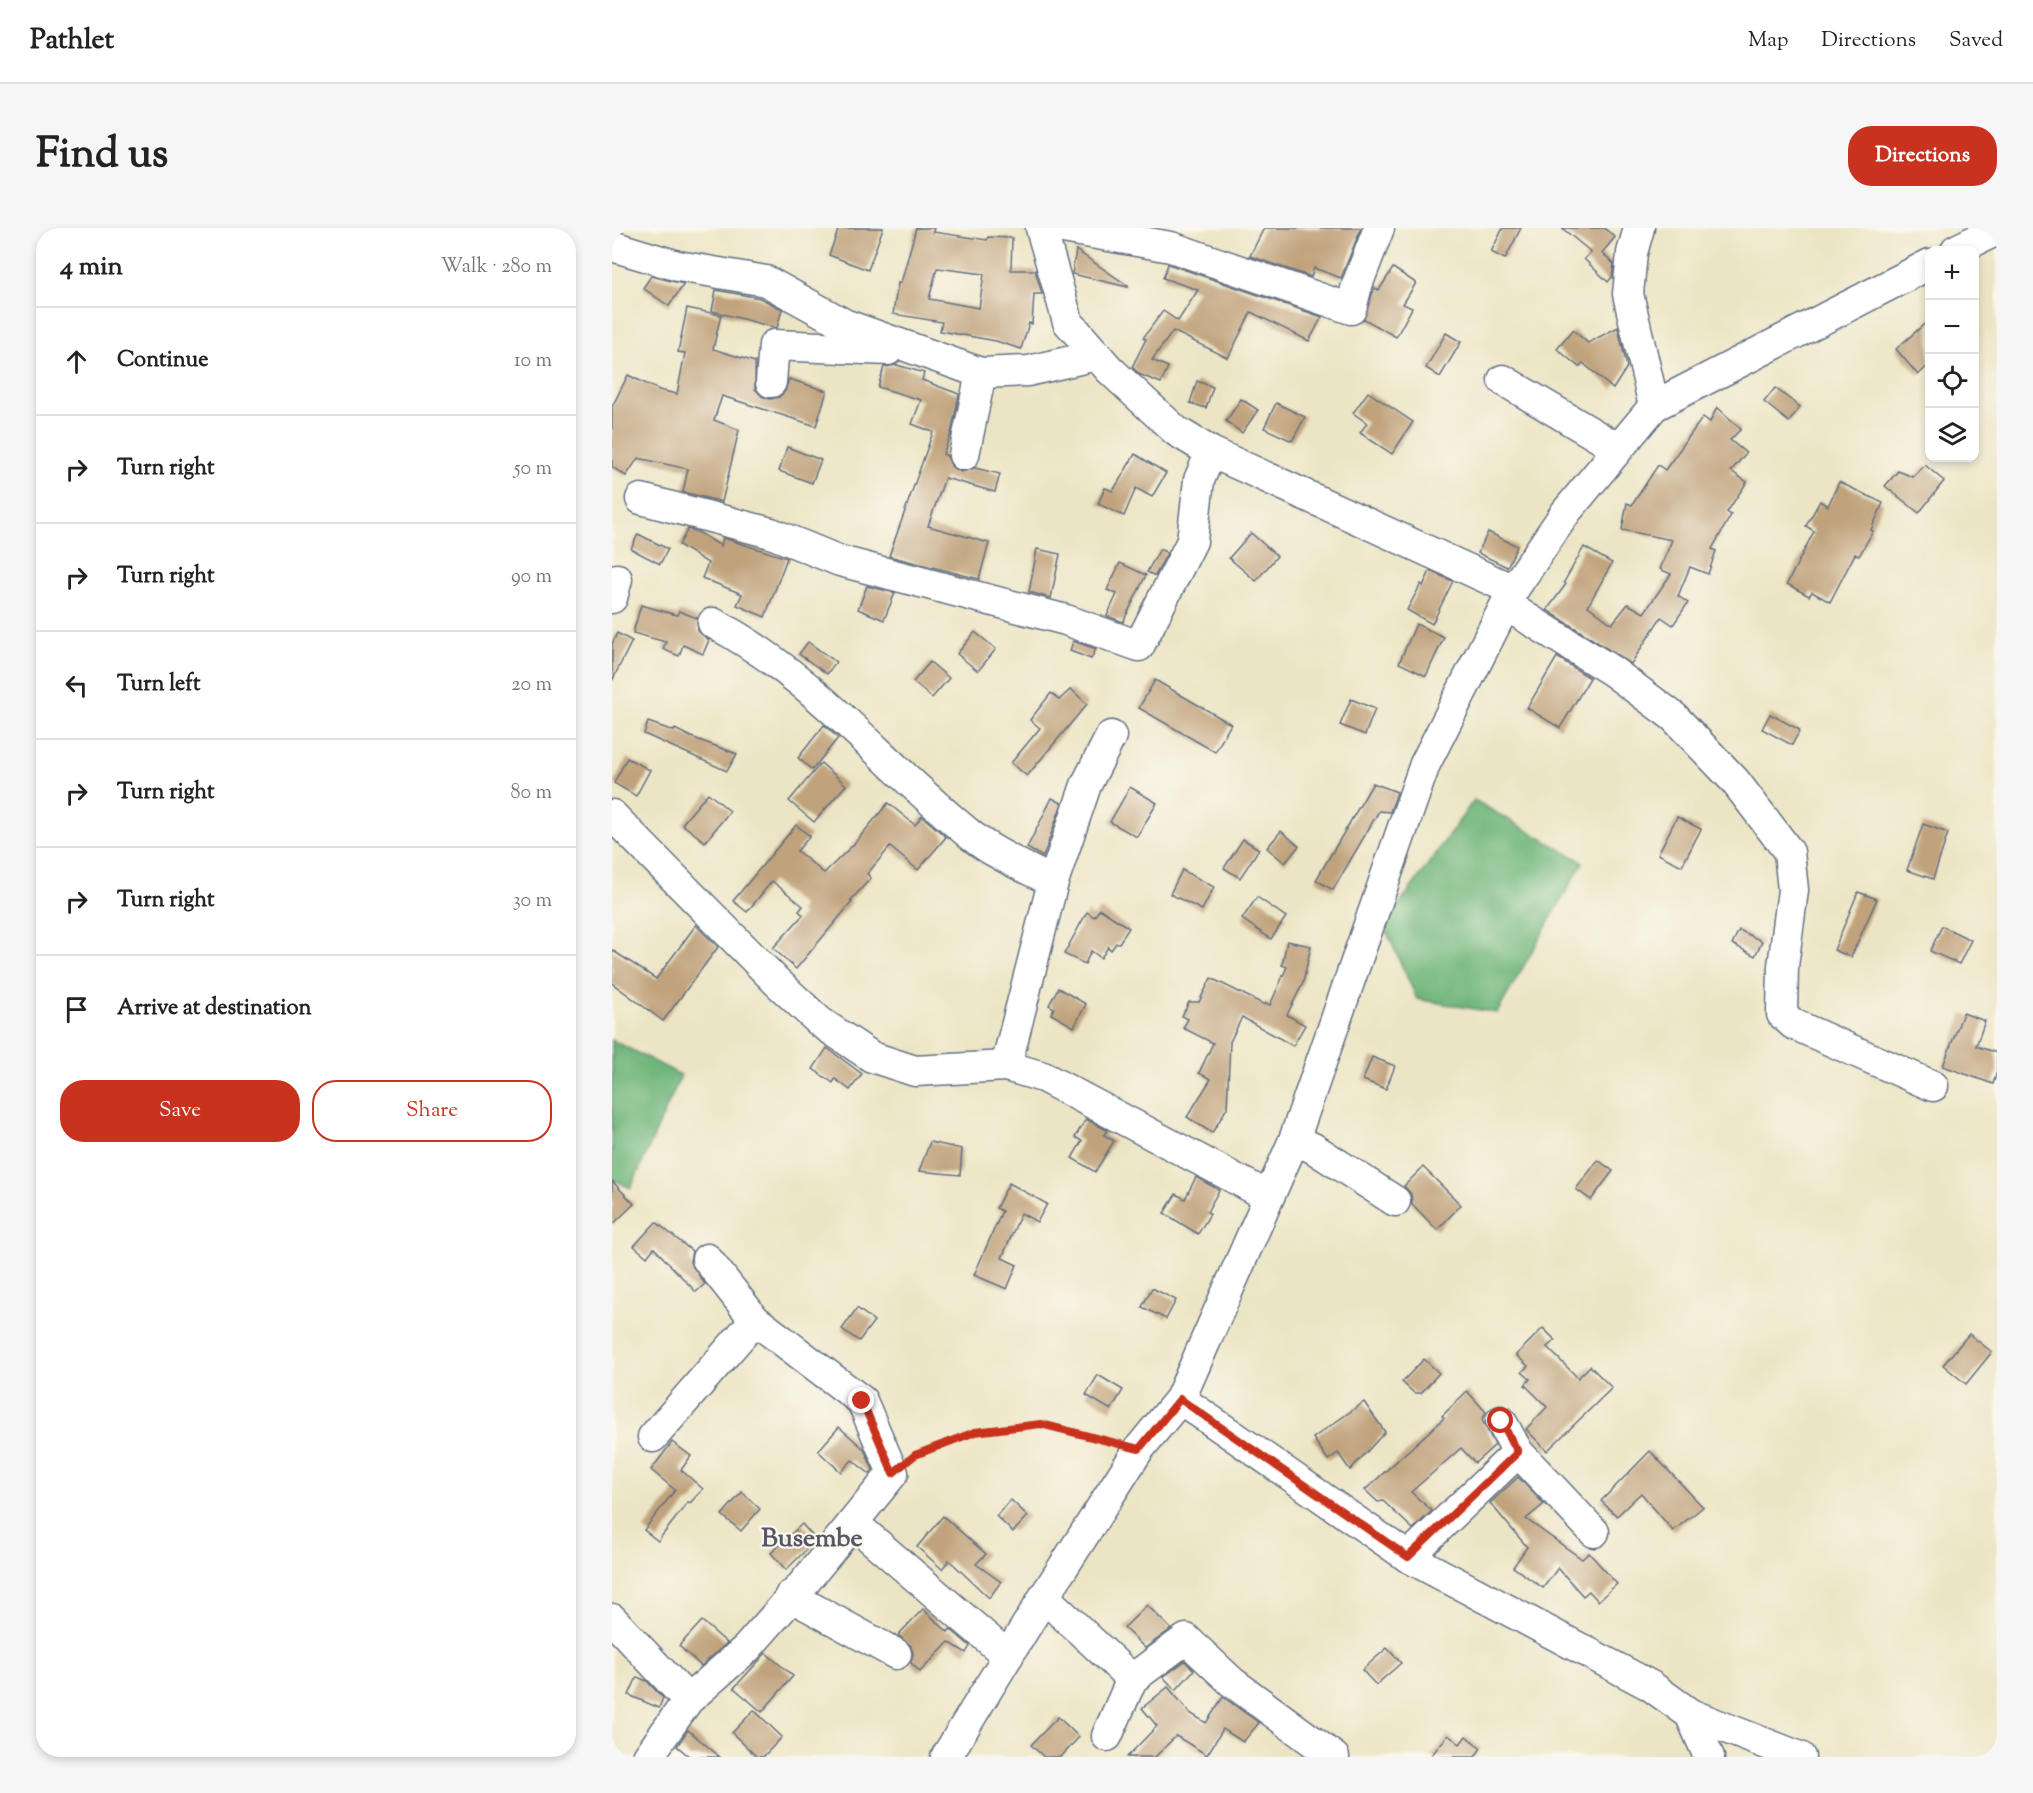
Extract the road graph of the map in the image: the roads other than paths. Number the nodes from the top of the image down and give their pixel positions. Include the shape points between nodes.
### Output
1 (1041, 228) edge
2 (1063, 228) edge
3 (1379, 228) edge
4 (1639, 228) edge
5 (1997, 230) edge
6 (612, 246) edge
7 (1964, 246) edge
8 (1925, 266) edge
9 (918, 351) junction
10 (1097, 355) junction
11 (981, 373) junction
12 (1503, 380) dead end
13 (771, 381) dead end
14 (1654, 406) junction
15 (1617, 448) junction
16 (1211, 452) junction
17 (964, 455) dead end
18 (641, 499) dead end
19 (1509, 597) junction
20 (713, 624) dead end
21 (1111, 736) dead end
22 (612, 815) edge
23 (1053, 882) junction
24 (1006, 1066) junction
25 (1932, 1086) dead end
26 (1294, 1140) junction
27 (1268, 1196) junction
28 (1395, 1202) dead end
29 (707, 1259) dead end
30 (755, 1320) junction
31 (1180, 1399) junction
32 (1501, 1421) dead end
33 (653, 1437) dead end
34 (1518, 1452) junction
35 (853, 1523) junction
36 (1594, 1532) dead end
37 (1408, 1557) junction
38 (790, 1596) junction
39 (1044, 1597) junction
40 (612, 1619) edge
41 (896, 1654) dead end
42 (1008, 1656) junction
43 (1132, 1678) junction
44 (688, 1700) junction
45 (1690, 1714) junction
46 (1107, 1736) dead end
47 (648, 1757) edge
48 (946, 1757) edge
49 (1334, 1757) edge
50 (1709, 1757) edge
51 (1800, 1757) edge

1 - 10 street via 1068,322
2 - 3 street via 1171,247 1351,309
4 - 14 street via 1628,294
5 - 7 street
6 - 9 street via 678,266 766,281 844,324
8 - 14 street
9 - 11 street
9 - 13 street via 774,345
10 - 11 street via 1029,371
10 - 16 street via 1176,431
11 - 17 street
12 - 15 street
14 - 15 street
15 - 19 street via 1566,512
16 - 18 street via 1199,480 1192,541 1139,646 1066,620 840,561 771,533
16 - 19 street
19 - 25 street via 1674,717 1735,781 1789,852 1793,890 1783,966 1782,1014 1793,1024
19 - 26 street via 1425,764
20 - 23 street via 752,644 807,685 974,838
21 - 23 street via 1086,785
22 - 24 street via 820,1022 872,1057 915,1071
23 - 24 street
24 - 27 street via 1043,1077
26 - 27 street
26 - 28 street via 1313,1148
27 - 31 street
29 - 30 street
30 - 33 street
30 - 35 street via 862,1401 893,1473
31 - 37 street
31 - 39 street via 1139,1449
32 - 34 street
34 - 36 street
34 - 37 street
35 - 38 street
35 - 42 street
37 - 45 street via 1651,1686
38 - 41 street
38 - 44 street via 747,1648
39 - 42 street
39 - 43 street
40 - 44 street
42 - 48 street
43 - 46 street
43 - 49 street via 1186,1639 1232,1682
44 - 47 street
45 - 50 street
45 - 51 street

